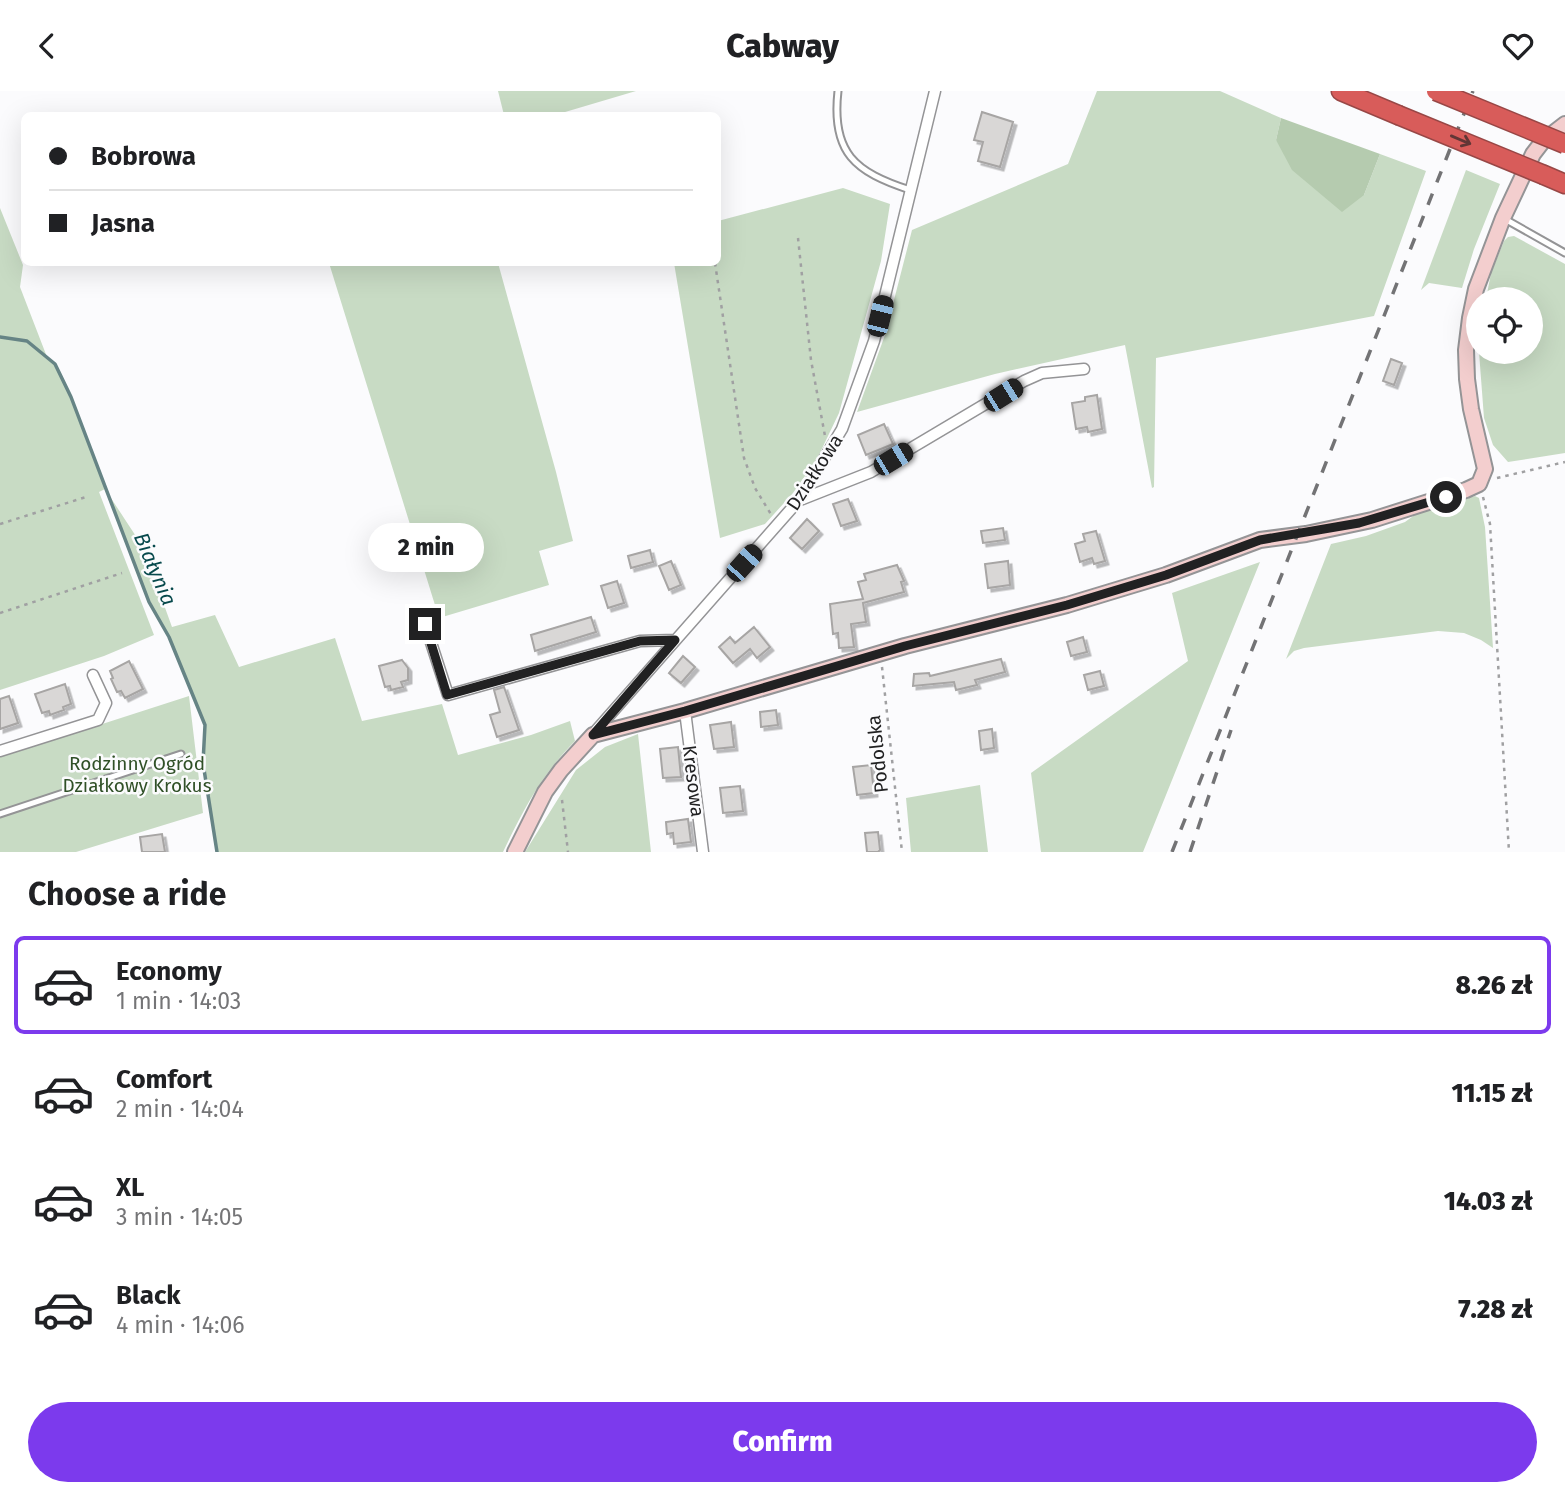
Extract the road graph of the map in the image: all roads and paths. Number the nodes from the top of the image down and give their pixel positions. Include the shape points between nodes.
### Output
1 (838, 91) edge
2 (935, 91) edge
3 (1341, 91) edge
4 (1436, 91) edge
5 (1565, 124) edge
6 (1565, 144) edge
7 (1565, 184) edge
8 (910, 190) junction
9 (1503, 218) junction
10 (798, 239) dead end
11 (1565, 253) edge
12 (715, 266) edge
13 (1084, 369) dead end
14 (828, 453) junction
15 (1565, 462) edge
16 (1476, 483) junction
17 (86, 497) dead end
18 (799, 500) junction
19 (0, 524) edge
20 (778, 524) junction
21 (122, 573) dead end
22 (0, 613) edge
23 (425, 624) dead end
24 (675, 640) junction
25 (880, 653) junction
26 (93, 675) dead end
27 (685, 711) junction
28 (593, 735) junction
29 (0, 751) edge
30 (181, 754) dead end
31 (562, 800) dead end
32 (0, 814) edge
33 (515, 852) edge
34 (568, 852) edge
35 (703, 852) edge
36 (902, 852) edge
37 (1509, 852) edge

1 - 8 lane via 838,133 849,156 862,170
2 - 8 street, Działkowa
3 -> 7 highway, bridge
4 - 6 highway, bridge
5 - 9 street via 1533,154
8 - 14 street, Działkowa via 874,341 842,429
9 - 11 lane
9 - 16 street via 1469,318 1466,350 1471,409 1484,461
10 - 14 path via 811,360
12 - 20 path via 744,458 755,488
13 - 18 street via 1042,373 1024,381 872,472
14 - 18 street, Działkowa
15 - 16 path
16 - 25 street via 1363,522 1252,543 1088,599
16 - 37 path via 1490,524
17 - 19 path
18 - 20 street, Działkowa
20 - 24 street, Działkowa
21 - 22 path
23 - 24 street via 447,695 640,641
24 - 28 street, Działkowa
25 - 27 street
25 - 36 path, Podolska
26 - 29 street via 106,702 98,720
27 - 28 street
27 - 35 street, Kresowa
28 - 33 street, Działkowa via 545,792
30 - 32 lane
31 - 34 path

